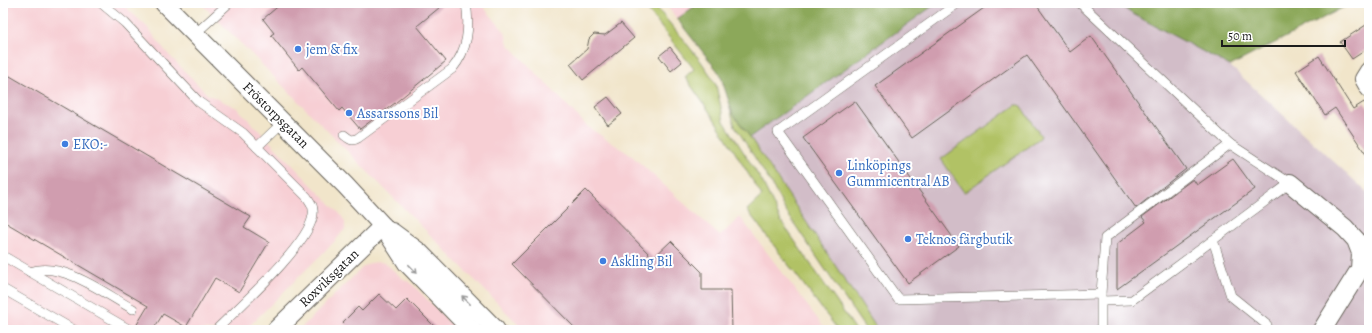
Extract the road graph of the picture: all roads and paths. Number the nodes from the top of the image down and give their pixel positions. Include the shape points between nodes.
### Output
1 (101, 3) edge
2 (229, 3) edge
3 (466, 3) edge
4 (958, 3) edge
5 (1080, 3) edge
6 (164, 4) edge
7 (194, 34) junction
8 (1369, 71) edge
9 (1369, 88) edge
10 (283, 122) junction
11 (344, 135) dead end
12 (1230, 144) junction
13 (257, 147) junction
14 (1290, 183) junction
15 (383, 226) junction
16 (1212, 240) junction
17 (3, 256) edge
18 (30, 272) junction
19 (3, 289) edge
20 (1101, 297) junction
21 (133, 309) dead end
22 (280, 329) edge
23 (494, 329) edge
24 (74, 330) edge
25 (130, 330) edge
26 (216, 330) edge
27 (472, 330) edge
28 (1101, 330) edge
29 (1267, 330) edge
30 (1322, 330) edge

1 - 13 lane via 125,23 199,102 243,133
2 - 7 lane
3 - 11 lane via 468,26 465,46 462,56 452,69 354,141
4 - 20 lane via 778,132 898,299
5 - 12 lane
6 - 7 street, Fröstorpsgatan
7 - 10 street, Fröstorpsgatan
8 - 9 street via 1364,79
10 - 13 lane
10 - 15 street, Fröstorpsgatan
12 - 14 lane
12 - 20 lane via 1105,238
13 - 26 lane via 307,197 314,215 301,241 289,257
14 - 16 lane
14 - 30 street via 1345,228 1356,240 1361,253 1360,269
15 - 22 street, Roxviksgatan
23 -> 15 street, Fröstorpsgatan via 419,252
15 -> 27 street, Fröstorpsgatan via 407,263
16 - 20 lane via 1132,300
16 - 29 lane via 1231,296 1267,325
17 - 18 lane
18 - 21 lane via 40,268 70,274
18 - 25 lane
19 - 24 lane
20 - 28 lane

